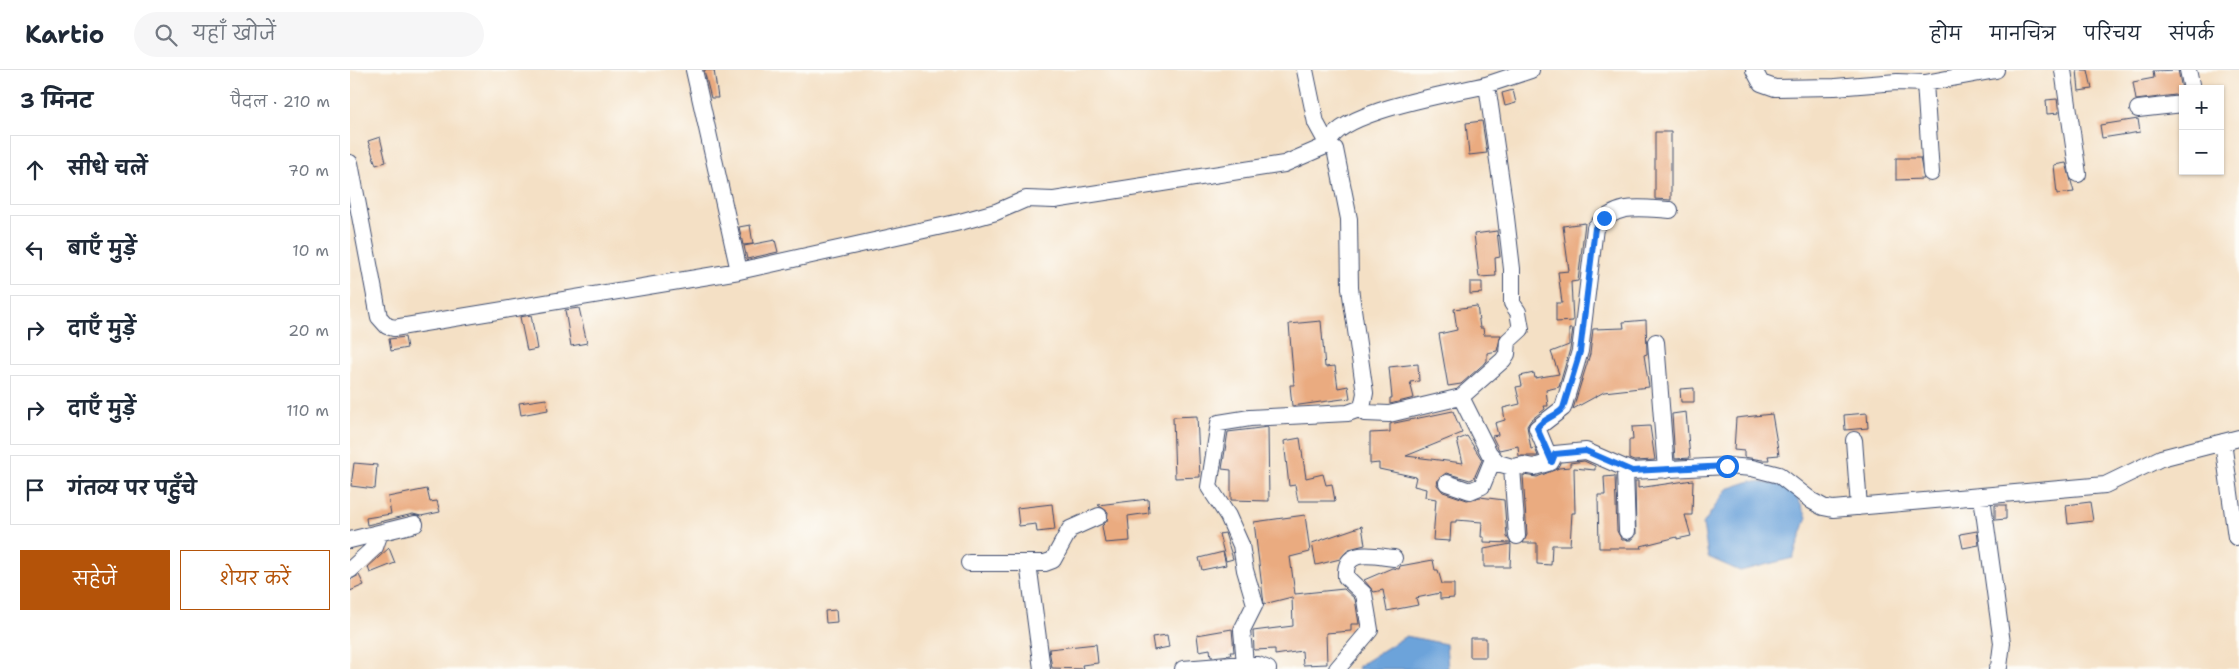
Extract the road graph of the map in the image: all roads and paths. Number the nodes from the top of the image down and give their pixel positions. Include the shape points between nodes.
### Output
1 (694, 70) edge
2 (1305, 70) edge
3 (1531, 70) edge
4 (1754, 70) edge
5 (1996, 70) edge
6 (2063, 70) edge
7 (2188, 70) edge
8 (1925, 83) junction
9 (1486, 84) junction
10 (2191, 85) edge
11 (2179, 104) edge
12 (2138, 109) dead end
13 (1328, 145) junction
14 (350, 163) edge
15 (1931, 173) dead end
16 (2078, 174) dead end
17 (1670, 210) dead end
18 (739, 270) junction
19 (1656, 342) dead end
20 (1461, 397) junction
21 (1362, 408) junction
22 (1854, 440) dead end
23 (2231, 440) edge
24 (1493, 459) junction
25 (1552, 462) junction
26 (1512, 467) junction
27 (1625, 470) junction
28 (1666, 470) junction
29 (1447, 483) dead end
30 (1982, 497) junction
31 (1859, 507) junction
32 (1099, 516) dead end
33 (415, 524) dead end
34 (1627, 531) dead end
35 (380, 532) junction
36 (1517, 536) dead end
37 (2236, 537) dead end
38 (350, 540) edge
39 (1394, 558) dead end
40 (969, 563) dead end
41 (1028, 563) junction
42 (350, 570) edge
43 (1245, 664) junction
44 (1042, 669) edge
45 (1183, 669) edge
46 (1268, 669) edge
47 (1337, 669) edge
48 (1997, 669) edge

1 - 18 street
2 - 13 street via 1316,123
3 - 9 street
4 - 8 street via 1761,83 1775,88
5 - 8 street
6 - 16 street
7 - 10 street
8 - 15 street
9 - 13 street via 1388,108 1338,130
9 - 20 street via 1506,209 1512,303 1518,312 1521,329 1508,341 1503,360
11 - 12 street
13 - 18 street via 1284,164 1054,200 1026,199 960,222
13 - 21 street via 1335,149 1349,218 1350,288 1365,394
14 - 18 street via 379,317 394,328
17 - 25 street via 1624,208 1604,218 1595,228 1580,352 1563,408 1537,428
19 - 28 street
20 - 21 street via 1389,414 1365,413
20 - 24 street
21 - 43 street via 1348,413 1250,418 1219,423 1209,488 1228,516 1241,545 1255,604 1242,630
22 - 31 street
23 - 30 street via 2160,458 2105,485
23 - 37 street
24 - 26 street
24 - 29 street via 1486,479 1477,489 1462,490
25 - 26 street via 1542,467
25 - 27 street via 1555,454 1586,451
26 - 36 street
27 - 28 street
27 - 34 street
28 - 31 street via 1727,466 1752,468 1779,475 1823,507
30 - 31 street
30 - 48 street via 2002,643
32 - 41 street via 1070,528 1052,560
33 - 35 street
35 - 38 street
35 - 42 street via 375,547
39 - 47 street via 1362,555 1348,561 1346,578 1364,594 1370,630
40 - 41 street
41 - 44 street
43 - 45 street
43 - 46 street

